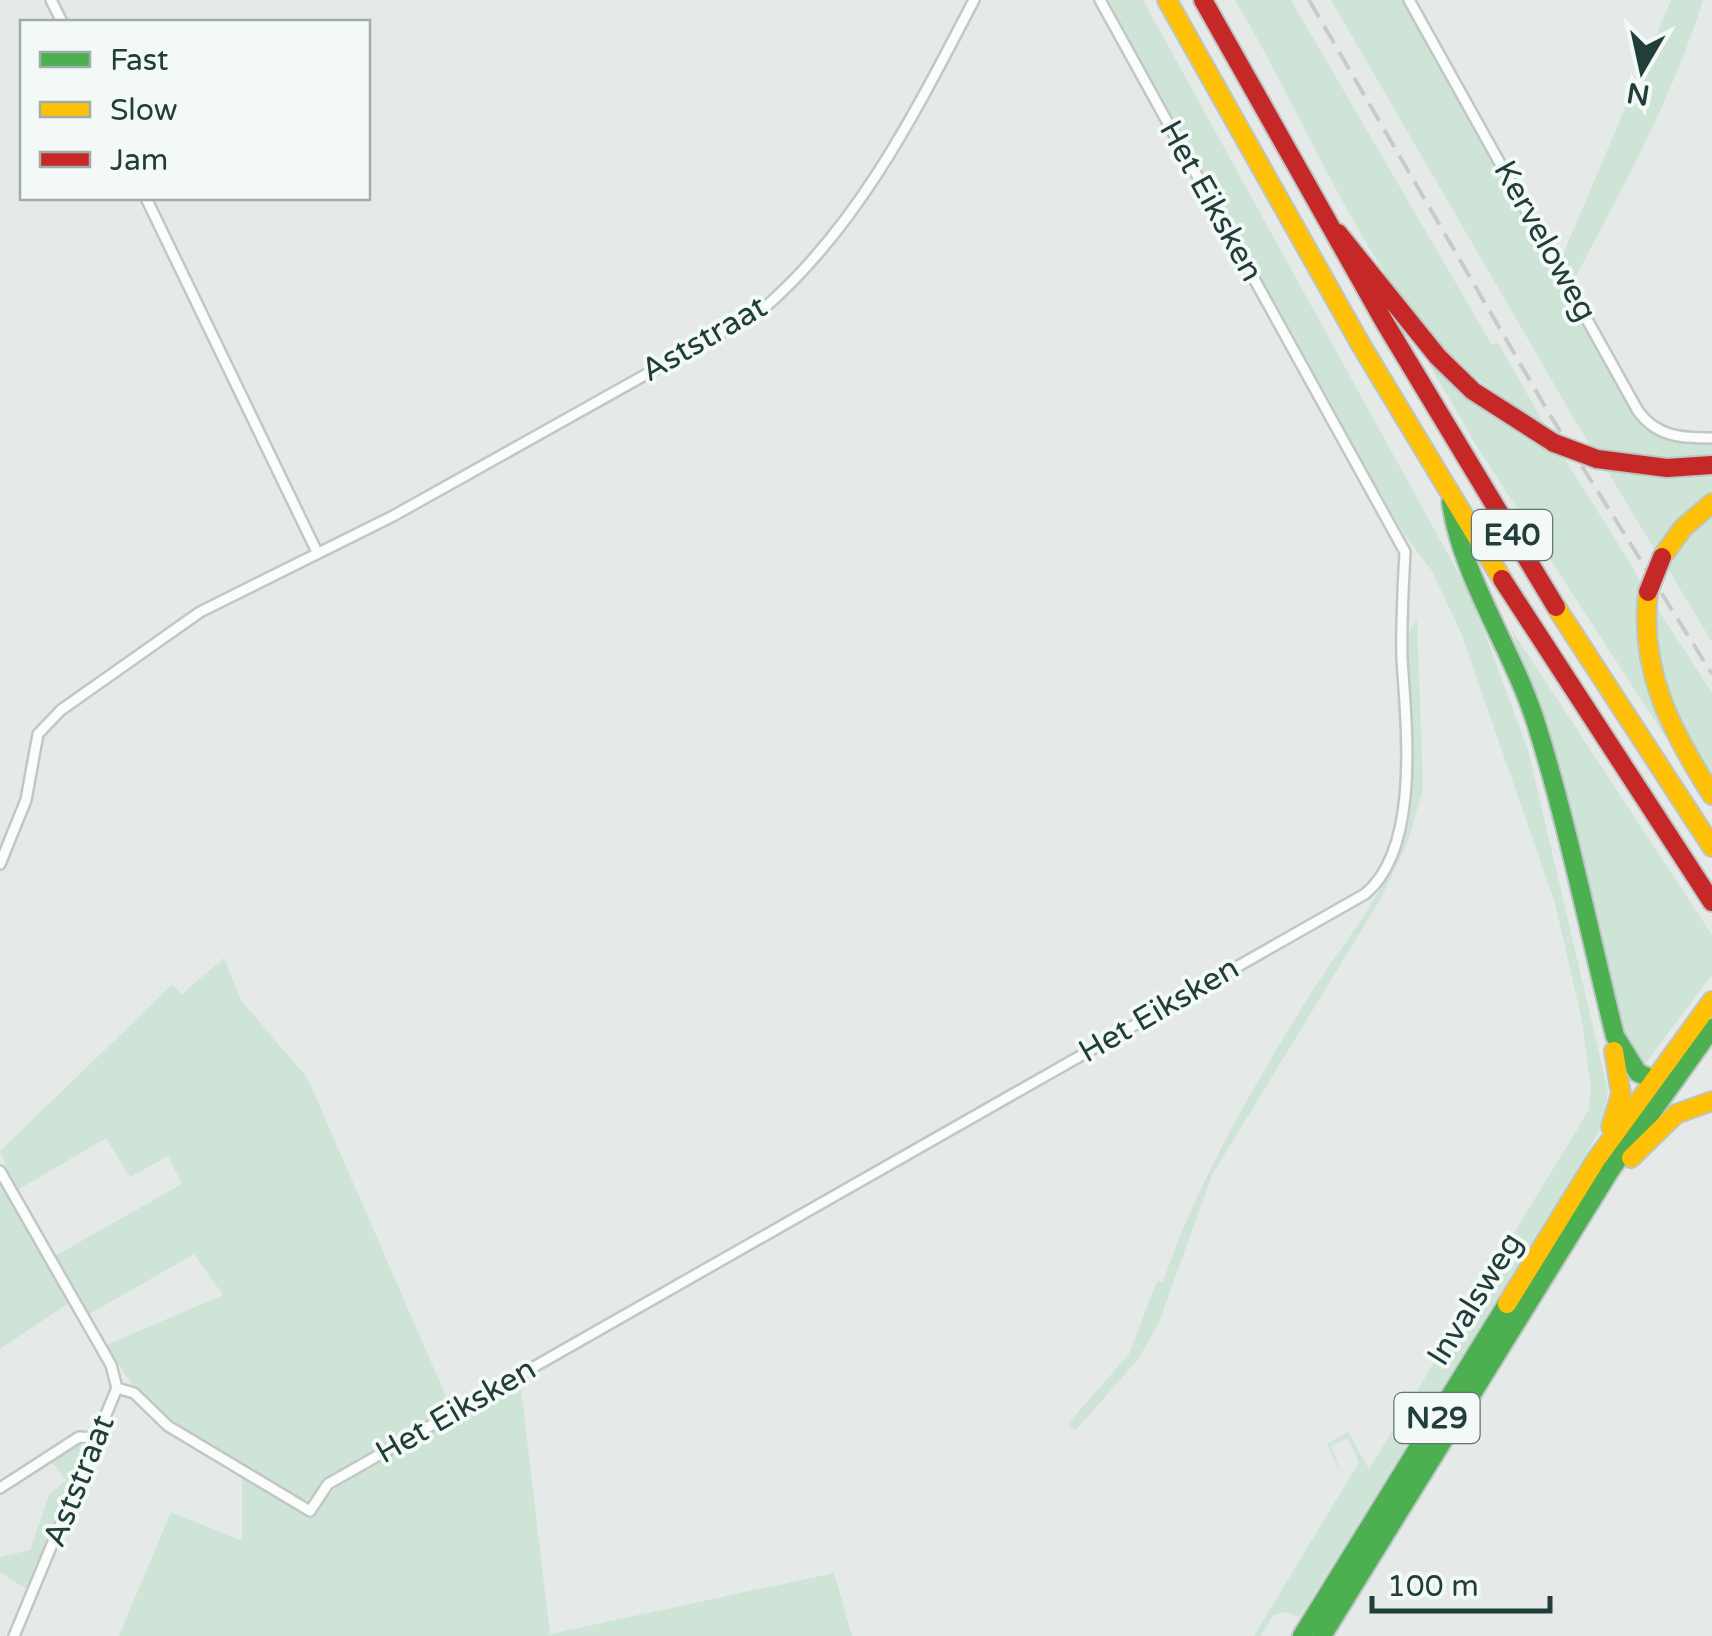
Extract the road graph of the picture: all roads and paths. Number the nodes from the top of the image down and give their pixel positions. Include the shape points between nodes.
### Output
1 (974, 0) edge
2 (1100, 0) edge
3 (1168, 0) edge
4 (1203, 0) edge
5 (1409, 0) edge
6 (147, 200) edge
7 (1322, 217) junction
8 (1712, 438) edge
9 (1712, 466) edge
10 (1450, 496) junction
11 (1712, 503) edge
12 (317, 552) junction
13 (1712, 796) edge
14 (1712, 847) edge
15 (0, 864) edge
16 (1712, 902) edge
17 (1712, 1002) edge
18 (1704, 1030) edge
19 (1615, 1036) junction
20 (1712, 1060) edge
21 (1661, 1083) junction
22 (1712, 1102) edge
23 (1596, 1160) junction
24 (0, 1171) edge
25 (1603, 1188) junction
26 (117, 1388) junction
27 (96, 1438) junction
28 (0, 1488) edge
29 (14, 1636) edge
30 (1302, 1636) edge
31 (1322, 1636) edge

1 - 12 street, Aststraat via 920,105 830,244 763,309
2 - 26 street, Het Eiksken via 1406,552 1402,657 1408,760 1404,801 1382,876 1365,894 328,1484 310,1511
3 - 10 highway, E40
4 - 7 highway, E40
5 - 8 street, Kerveloweg via 1646,423 1670,436
6 - 12 street
7 - 9 highway, bridge via 1472,391 1554,444 1597,459
7 - 14 highway, E40 via 1583,650
10 - 16 highway, E40
10 - 19 highway via 1455,533 1536,724
11 - 13 highway, bridge via 1662,557 1648,592 1644,643 1658,706
12 - 15 street, Aststraat via 200,612 46,724
17 - 18 highway, Invalsweg / N29
18 - 20 highway
18 - 21 highway, Invalsweg / N29
19 - 21 highway via 1626,1064
19 - 23 highway via 1621,1094
21 - 23 highway, Invalsweg / N29
21 - 25 highway, Invalsweg / N29
22 - 25 highway via 1666,1120
23 - 30 highway, Invalsweg / N29
24 - 26 street, Aststraat via 111,1365
25 - 31 highway, Invalsweg / N29
26 - 27 street, Aststraat
27 - 28 street via 79,1437
27 - 29 street, Aststraat

